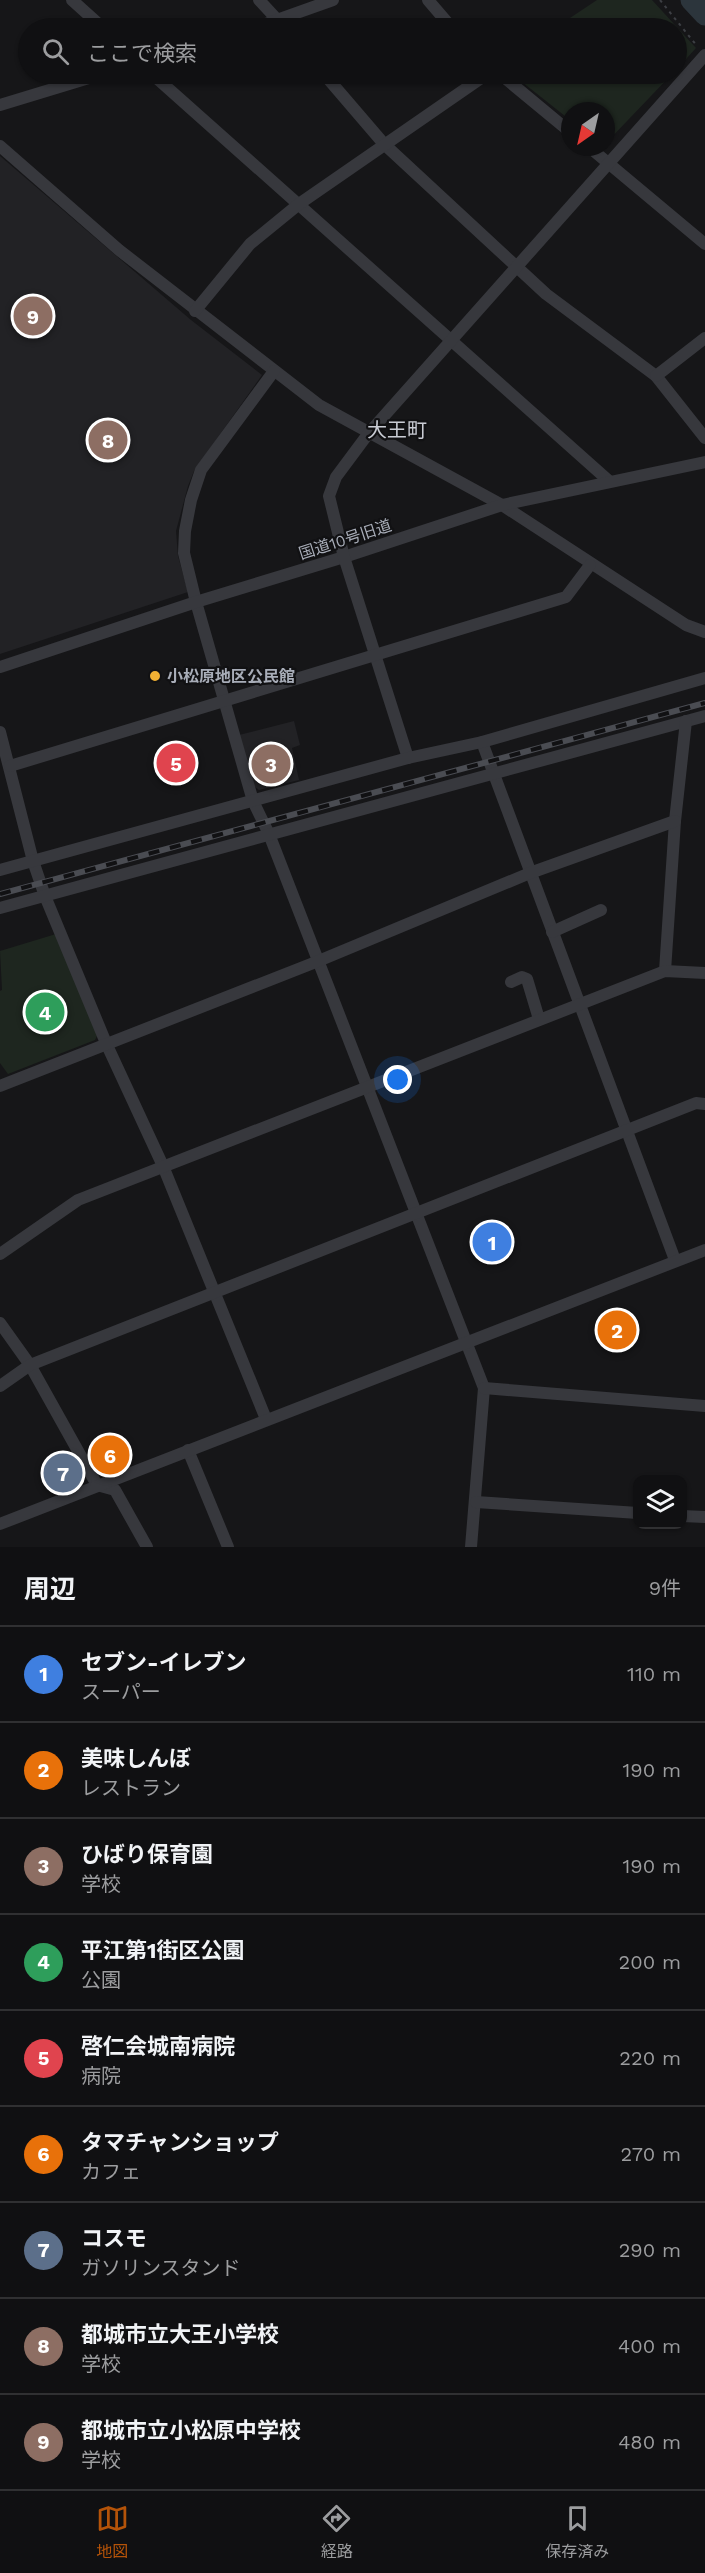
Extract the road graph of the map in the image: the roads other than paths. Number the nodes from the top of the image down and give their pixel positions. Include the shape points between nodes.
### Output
1 (72, 0) edge
2 (259, 0) edge
3 (333, 0) edge
4 (428, 0) edge
5 (92, 18) edge
6 (276, 18) edge
7 (296, 18) edge
8 (443, 18) edge
9 (705, 54) edge
10 (687, 74) edge
11 (69, 84) edge
12 (163, 84) edge
13 (333, 84) edge
14 (472, 84) edge
15 (512, 84) edge
16 (678, 84) edge
17 (0, 105) edge
18 (561, 125) edge
19 (384, 144) junction
20 (0, 146) edge
21 (600, 156) edge
22 (608, 163) junction
23 (299, 204) junction
24 (705, 244) edge
25 (517, 266) junction
26 (195, 311) junction
27 (705, 338) edge
28 (451, 339) junction
29 (274, 371) junction
30 (656, 376) junction
31 (368, 434) junction
32 (705, 438) edge
33 (705, 462) edge
34 (609, 481) junction
35 (502, 505) junction
36 (344, 557) junction
37 (590, 565) junction
38 (196, 602) junction
39 (705, 632) edge
40 (375, 653) junction
41 (0, 667) edge
42 (705, 678) edge
43 (223, 700) junction
44 (705, 716) edge
45 (686, 721) junction
46 (0, 732) edge
47 (482, 742) junction
48 (408, 758) junction
49 (10, 766) junction
50 (493, 774) junction
51 (253, 801) junction
52 (675, 821) junction
53 (269, 834) junction
54 (33, 861) junction
55 (0, 870) edge
56 (530, 873) junction
57 (45, 896) junction
58 (0, 908) edge
59 (601, 910) dead end
60 (552, 932) junction
61 (316, 962) junction
62 (664, 970) junction
63 (705, 973) edge
64 (511, 982) dead end
65 (579, 1003) junction
66 (539, 1019) junction
67 (106, 1043) junction
68 (1, 1082) edge
69 (367, 1088) junction
70 (705, 1104) edge
71 (627, 1131) junction
72 (163, 1166) junction
73 (416, 1214) junction
74 (705, 1250) edge
75 (0, 1254) edge
76 (675, 1260) junction
77 (213, 1292) junction
78 (0, 1323) edge
79 (467, 1342) junction
80 (30, 1365) junction
81 (0, 1386) edge
82 (484, 1388) junction
83 (705, 1407) edge
84 (266, 1419) junction
85 (188, 1449) junction
86 (97, 1485) junction
87 (476, 1502) junction
88 (633, 1513) edge
89 (687, 1516) edge
90 (705, 1517) edge
91 (0, 1524) edge
92 (147, 1547) edge
93 (228, 1547) edge
94 (471, 1547) edge

1 - 5 street
2 - 6 street
3 - 7 street
4 - 8 street
9 - 10 street
11 - 17 street
12 - 23 street
13 - 19 street
14 - 19 street
15 - 18 street
16 - 22 street
19 - 23 street
19 - 25 street
20 - 26 street
21 - 22 street
22 - 24 street
22 - 25 street
23 - 26 street via 250,244
23 - 28 street
25 - 28 street
25 - 30 street via 546,294
26 - 29 street
27 - 30 street
28 - 31 street
28 - 34 street
29 - 31 street via 319,405
29 - 38 street via 201,470 191,500 184,553
30 - 32 street
31 - 35 street
31 - 36 street via 336,477 329,496
33 - 34 street, 国道10号旧道
34 - 35 street, 国道10号旧道
35 - 36 street, 国道10号旧道
35 - 37 street
36 - 38 street, 国道10号旧道
36 - 40 street
37 - 39 street via 686,625
37 - 40 street via 566,597
38 - 41 street, 国道10号旧道
38 - 43 street
40 - 43 street
40 - 48 street
42 - 47 street
43 - 49 street
43 - 51 street
44 - 45 street
45 - 50 street
45 - 52 street
46 - 49 street
47 - 48 street
47 - 50 street
48 - 51 street
49 - 54 street
50 - 53 street
50 - 56 street
51 - 53 street
51 - 54 street
52 - 56 street
52 - 62 street
53 - 57 street
53 - 61 street
54 - 55 street
54 - 57 street
56 - 60 street
56 - 61 street
57 - 58 street
57 - 67 street
59 - 60 street
60 - 65 street
61 - 67 street
61 - 69 street
62 - 63 street
62 - 65 street
64 - 66 street via 527,979
65 - 66 street
65 - 71 street
66 - 69 street
67 - 68 street
67 - 72 street
69 - 72 street
69 - 73 street
70 - 71 street via 696,1103
71 - 73 street
71 - 76 street
72 - 75 street via 78,1200
72 - 77 street
73 - 77 street
73 - 79 street
74 - 76 street
76 - 79 street
77 - 80 street
77 - 84 street
78 - 80 street
79 - 82 street
79 - 84 street
80 - 81 street
80 - 86 street
82 - 83 street
82 - 87 street
84 - 85 street
85 - 86 street
85 - 93 street
86 - 91 street
86 - 92 street via 115,1490
87 - 88 street
87 - 94 street
89 - 90 street

